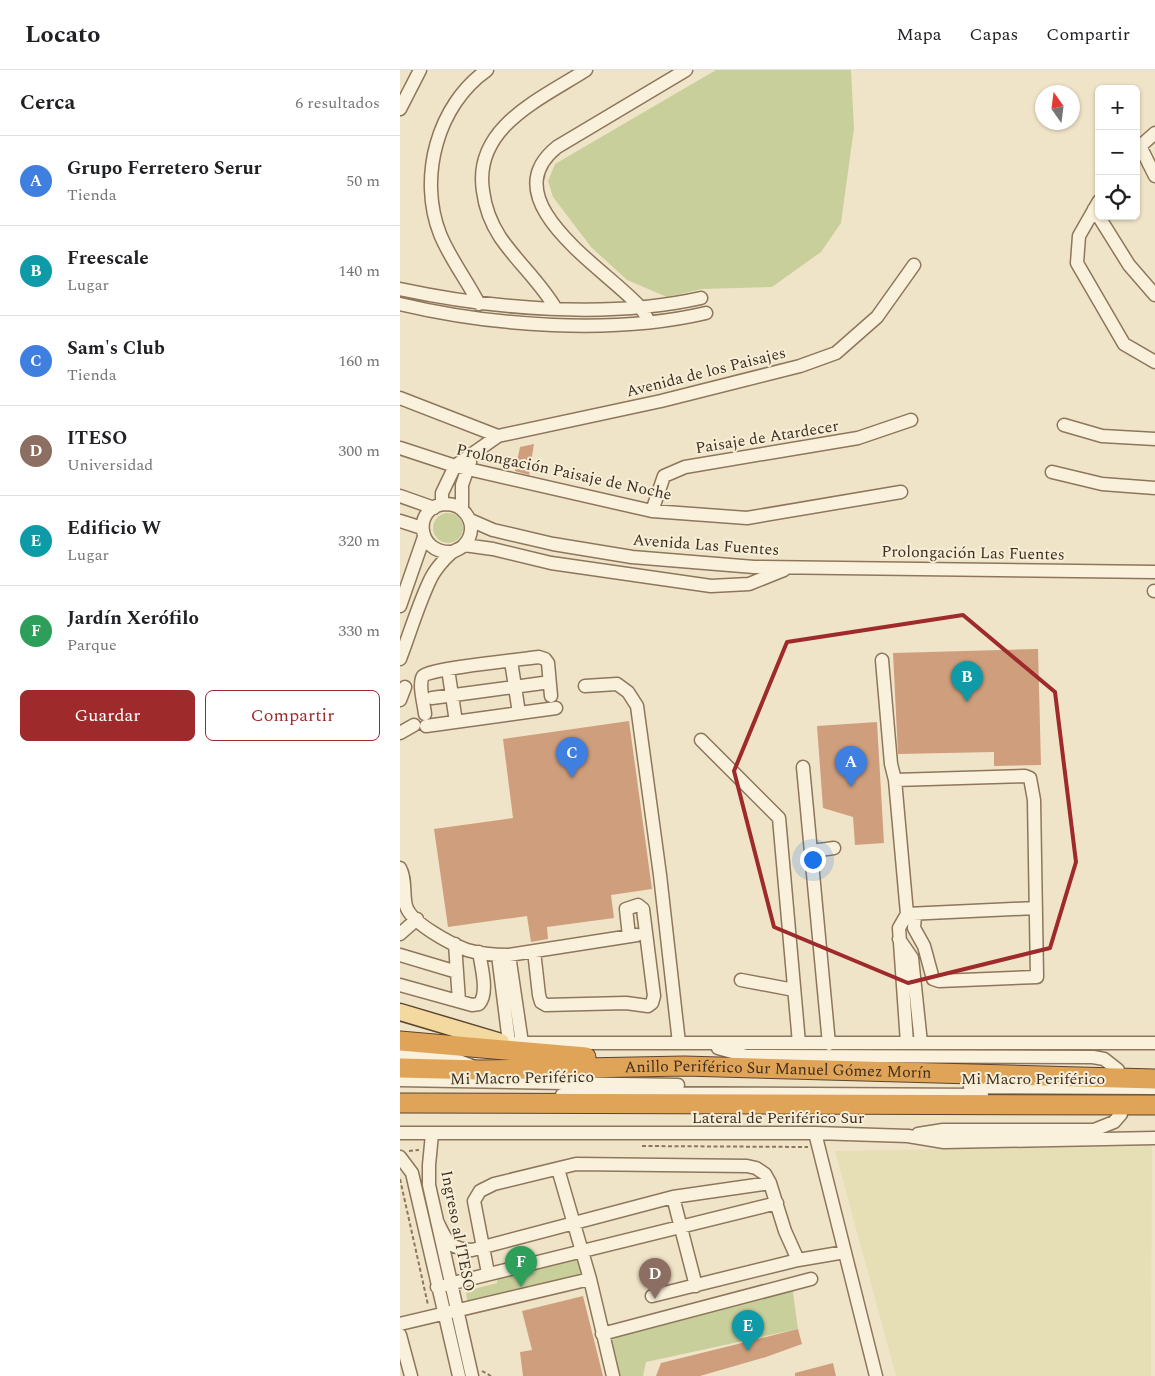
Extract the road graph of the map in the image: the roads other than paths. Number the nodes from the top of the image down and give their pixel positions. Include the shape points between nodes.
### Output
1 (420, 70) edge
2 (487, 70) edge
3 (586, 70) edge
4 (686, 70) edge
5 (400, 109) edge
6 (1155, 133) edge
7 (1140, 146) edge
8 (1140, 151) edge
9 (1155, 176) edge
10 (1095, 207) edge
11 (1104, 220) edge
12 (914, 265) dead end
13 (400, 289) edge
14 (1155, 294) edge
15 (701, 298) dead end
16 (400, 304) edge
17 (479, 304) junction
18 (639, 306) junction
19 (556, 309) junction
20 (706, 313) dead end
21 (649, 322) junction
22 (1155, 362) edge
23 (400, 398) edge
24 (912, 420) dead end
25 (1064, 425) dead end
26 (498, 436) junction
27 (1155, 439) edge
28 (400, 448) edge
29 (461, 467) junction
30 (1052, 472) dead end
31 (1155, 488) edge
32 (901, 492) dead end
33 (400, 496) edge
34 (438, 506) junction
35 (462, 509) junction
36 (652, 511) junction
37 (400, 520) edge
38 (470, 520) junction
39 (423, 533) junction
40 (464, 545) junction
41 (452, 552) junction
42 (791, 568) junction
43 (1155, 572) edge
44 (400, 606) edge
45 (400, 659) edge
46 (882, 660) dead end
47 (511, 661) junction
48 (448, 669) junction
49 (543, 683) dead end
50 (585, 686) dead end
51 (405, 687) dead end
52 (515, 687) junction
53 (452, 696) junction
54 (551, 696) dead end
55 (432, 698) dead end
56 (400, 700) edge
57 (556, 708) dead end
58 (519, 713) junction
59 (421, 722) junction
60 (456, 722) junction
61 (400, 733) edge
62 (701, 740) dead end
63 (803, 767) dead end
64 (896, 780) junction
65 (834, 848) dead end
66 (812, 851) junction
67 (400, 866) edge
68 (1036, 908) junction
69 (403, 910) edge
70 (911, 914) junction
71 (417, 919) junction
72 (400, 934) edge
73 (645, 934) junction
74 (630, 936) junction
75 (899, 939) junction
76 (455, 944) junction
77 (534, 951) junction
78 (479, 952) junction
79 (400, 955) edge
80 (504, 955) junction
81 (457, 972) junction
82 (741, 980) dead end
83 (400, 985) edge
84 (794, 990) junction
85 (459, 1001) junction
86 (400, 1012) edge
87 (400, 1041) edge
88 (511, 1042) junction
89 (679, 1043) junction
90 (799, 1043) junction
91 (907, 1043) junction
92 (921, 1043) junction
93 (1155, 1043) edge
94 (700, 1044) junction
95 (829, 1044) junction
96 (400, 1054) edge
97 (684, 1066) junction
98 (400, 1068) edge
99 (481, 1070) junction
100 (1118, 1070) dead end
101 (1155, 1079) edge
102 (400, 1080) edge
103 (400, 1095) edge
104 (1154, 1100) edge
105 (400, 1103) edge
106 (1121, 1114) dead end
107 (400, 1133) edge
108 (815, 1133) junction
109 (432, 1134) junction
110 (908, 1136) junction
111 (1155, 1138) edge
112 (405, 1154) edge
113 (558, 1168) junction
114 (770, 1183) junction
115 (673, 1197) junction
116 (777, 1203) junction
117 (437, 1221) junction
118 (574, 1222) junction
119 (680, 1226) junction
120 (482, 1246) junction
121 (582, 1250) junction
122 (845, 1252) junction
123 (798, 1260) junction
124 (488, 1273) junction
125 (590, 1279) junction
126 (811, 1279) dead end
127 (451, 1284) junction
128 (696, 1286) junction
129 (437, 1287) junction
130 (652, 1296) dead end
131 (458, 1311) junction
132 (443, 1314) junction
133 (400, 1324) edge
134 (602, 1334) junction
135 (400, 1335) edge
136 (411, 1376) edge
137 (458, 1376) edge
138 (472, 1376) edge
139 (613, 1376) edge
140 (876, 1376) edge

1 - 5 street
2 - 17 street via 463,93 442,130 432,155 430,186 433,213 440,234
3 - 19 street via 511,118 494,137 483,159 484,201 492,222 508,248
4 - 18 street via 557,147 544,158 538,171 538,198 559,231
6 - 7 street
8 - 9 street
10 - 22 street via 1079,236 1077,263 1124,344
11 - 14 street via 1129,265
12 - 26 street, Avenida de los Paisajes via 877,317 836,353 800,366 661,401
13 - 17 street
15 - 18 street via 668,306
16 - 21 street via 480,319 539,323
17 - 19 street
18 - 19 street
18 - 21 street
20 - 21 street via 672,321
23 - 26 street
24 - 36 street, Paisaje de Atardecer via 858,438 685,467 664,476
25 - 27 street via 1102,436
26 - 29 street, Avenida de los Paisajes
28 - 29 street, Prolongación Paisaje de Noche
29 - 34 street, Avenida de los Paisajes via 442,493
29 - 35 street, Avenida de los Paisajes
29 - 36 street, Prolongación Paisaje de Noche
30 - 31 street via 1102,484
32 - 36 street, Prolongación Paisaje de Noche via 747,518
33 - 34 street
34 - 35 street via 449,504
34 - 39 street via 426,516
35 - 38 street
37 - 39 street
38 - 40 street via 470,538
38 - 42 street, Avenida Las Fuentes via 493,530 552,544 632,557
39 - 41 street via 432,548
39 - 44 street
40 - 41 street
40 - 42 street, Avenida Las Fuentes via 569,566 711,586 749,584
41 - 45 street via 430,578
42 - 43 street, Prolongación Las Fuentes
46 - 64 street via 891,764
47 - 48 street
47 - 52 street
47 - 54 street via 545,659
48 - 53 street
48 - 59 street via 428,672 421,679
49 - 52 street
50 - 89 street via 617,684 628,692 637,706
51 - 56 street
52 - 53 street
52 - 58 street
53 - 55 street
53 - 60 street
57 - 58 street
58 - 60 street
59 - 60 street
59 - 61 street
62 - 84 street via 779,818
63 - 66 street
64 - 68 street via 1030,778 1034,800
64 - 70 street
65 - 66 street
66 - 95 street
67 - 69 street
68 - 70 street
68 - 70 street via 1039,972 1033,978 933,979
69 - 71 street
70 - 75 street via 899,928
71 - 72 street
71 - 76 street via 444,940
73 - 74 street
73 - 74 street via 643,910 638,905 626,909
73 - 77 street via 654,996 648,1006 626,1003 546,1005 541,1002
74 - 77 street
75 - 91 street
75 - 92 street via 912,958
76 - 78 street
76 - 81 street
77 - 80 street
78 - 80 street
78 - 85 street via 483,1000 472,1005
79 - 81 street
80 - 88 street
81 - 85 street
82 - 84 street
83 - 85 street
84 - 90 street
86 - 88 main road
87 - 88 street
87 - 97 highway
88 - 89 street
89 - 94 street
90 - 94 street
90 - 95 street
91 - 92 street
91 - 95 street
92 - 93 street
94 - 100 street via 746,1056 1093,1057
96 - 99 street via 444,1055
97 - 99 highway, Anillo Periférico Sur Manuel Gómez Morín
97 - 101 highway, Anillo Periférico Sur Manuel Gómez Morín
98 - 99 highway, Anillo Periférico Sur Manuel Gómez Morín
102 - 104 street, Mi Macro Periférico
103 - 104 street, Mi Macro Periférico via 537,1097 608,1093
104 - 105 highway, Anillo Periférico Sur Manuel Gómez Morín
106 - 110 street via 1114,1122 1094,1130 943,1130
107 - 109 street, Lateral de Periférico Sur
108 - 109 street, Lateral de Periférico Sur
108 - 110 street, Lateral de Periférico Sur
108 - 122 street
109 - 117 street, Ingreso al ITESO via 430,1185
110 - 111 street, Lateral de Periférico Sur via 944,1142
112 - 129 street, Ingreso al ITESO
113 - 114 street via 576,1164 747,1166 765,1174
113 - 118 street
113 - 120 street via 494,1184 480,1191 474,1201
114 - 115 street
114 - 116 street
115 - 118 street
115 - 119 street
116 - 119 street
116 - 123 street
117 - 120 street via 453,1247 472,1250
117 - 127 street, Ingreso al ITESO
118 - 120 street
118 - 121 street
119 - 121 street
119 - 128 street
120 - 124 street
121 - 124 street
121 - 125 street
122 - 123 street
122 - 140 street
123 - 128 street
124 - 127 street
125 - 131 street
125 - 134 street
126 - 134 street
127 - 129 street
127 - 131 street, Ingreso al ITESO
128 - 130 street
129 - 132 street, Ingreso al ITESO
131 - 132 street
131 - 138 street, Ingreso al ITESO
132 - 133 street
132 - 137 street, Ingreso al ITESO
134 - 139 street
135 - 136 street

